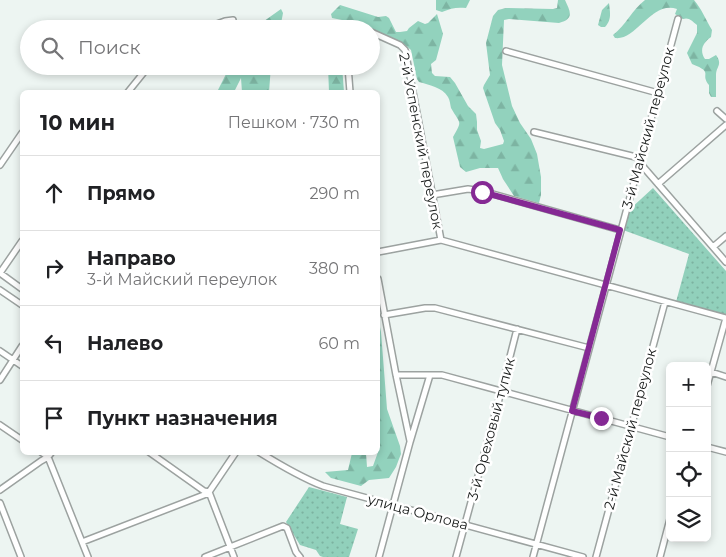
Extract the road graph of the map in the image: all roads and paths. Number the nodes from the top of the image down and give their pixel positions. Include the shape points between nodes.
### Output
1 (678, 19) dead end
2 (380, 36) edge
3 (506, 51) dead end
4 (142, 75) edge
5 (349, 75) edge
6 (130, 90) edge
7 (350, 90) edge
8 (658, 92) junction
9 (717, 111) dead end
10 (726, 119) edge
11 (726, 125) edge
12 (534, 132) dead end
13 (20, 137) edge
14 (640, 160) junction
15 (0, 165) edge
16 (658, 184) junction
17 (432, 195) junction
18 (620, 230) junction
19 (726, 236) edge
20 (441, 240) junction
21 (20, 244) edge
22 (713, 247) junction
23 (380, 252) edge
24 (726, 262) edge
25 (0, 273) edge
26 (606, 285) junction
27 (20, 288) edge
28 (0, 290) edge
29 (380, 291) edge
30 (665, 302) junction
31 (20, 304) edge
32 (384, 315) junction
33 (726, 318) edge
34 (517, 329) junction
35 (589, 348) junction
36 (20, 350) edge
37 (0, 351) edge
38 (14, 360) junction
39 (20, 364) edge
40 (711, 372) joint
41 (396, 375) junction
42 (430, 375) junction
43 (726, 376) edge
44 (0, 380) edge
45 (501, 392) junction
46 (572, 411) junction
47 (0, 425) edge
48 (631, 426) junction
49 (666, 436) edge
50 (20, 439) edge
51 (410, 442) junction
52 (711, 449) edge
53 (726, 452) edge
54 (50, 455) edge
55 (153, 455) edge
56 (234, 455) edge
57 (264, 455) edge
58 (0, 490) edge
59 (209, 492) junction
60 (0, 503) edge
61 (393, 505) junction
62 (466, 524) junction
63 (666, 534) edge
64 (82, 542) junction
65 (537, 544) junction
66 (230, 547) junction
67 (21, 557) edge
68 (88, 557) edge
69 (205, 557) edge
70 (234, 557) edge
71 (300, 557) edge
72 (379, 557) edge
73 (456, 557) edge
74 (533, 557) edge
75 (584, 557) edge
76 (596, 557) edge
77 (660, 557) edge

1 - 8 street, 3-й Майский переулок
2 - 17 street, 2-й Успенский переулок via 404,50
3 - 8 street
4 - 6 street
5 - 7 street
8 - 14 street, 3-й Майский переулок
9 - 10 street
11 - 16 street
12 - 14 street
13 - 15 street
14 - 16 street
14 - 18 street, 3-й Майский переулок
16 - 22 street
17 - 18 street via 468,189
17 - 20 street, 2-й Успенский переулок
18 - 26 street, 3-й Майский переулок
19 - 22 street
20 - 23 street
20 - 26 street
21 - 25 street
22 - 24 street
25 - 27 street
26 - 30 street
26 - 35 street, 3-й Майский переулок
28 - 31 street
29 - 32 street
30 - 33 street
30 - 48 street, 2-й Майский переулок
32 - 34 street via 435,308
32 - 41 street
33 - 40 street
34 - 35 street
34 - 45 street, 3-й Ореховый тупик
35 - 46 street, 3-й Майский переулок
36 - 38 street
37 - 38 street
38 - 39 street
38 - 44 street
40 - 43 street
41 - 42 street
41 - 51 street
42 - 45 street via 442,375
42 - 51 street
45 - 46 street
45 - 62 street, 3-й Ореховый тупик
46 - 48 street
46 - 65 street, 3-й Майский переулок
47 - 50 street
48 - 49 street
48 - 76 street, 2-й Майский переулок
51 - 61 street
52 - 53 street
54 - 58 street
54 - 64 street
55 - 59 street
56 - 59 street
57 - 61 street, улица Орлова via 309,481
59 - 64 street
59 - 66 street
60 - 67 street
61 - 62 street, улица Орлова
61 - 72 street
62 - 65 street, улица Орлова
62 - 73 street, 3-й Ореховый тупик
63 - 77 street
64 - 68 street
65 - 74 street, 3-й Майский переулок
65 - 75 street, улица Орлова
66 - 69 street
66 - 70 street
66 - 71 street via 283,526 287,528

